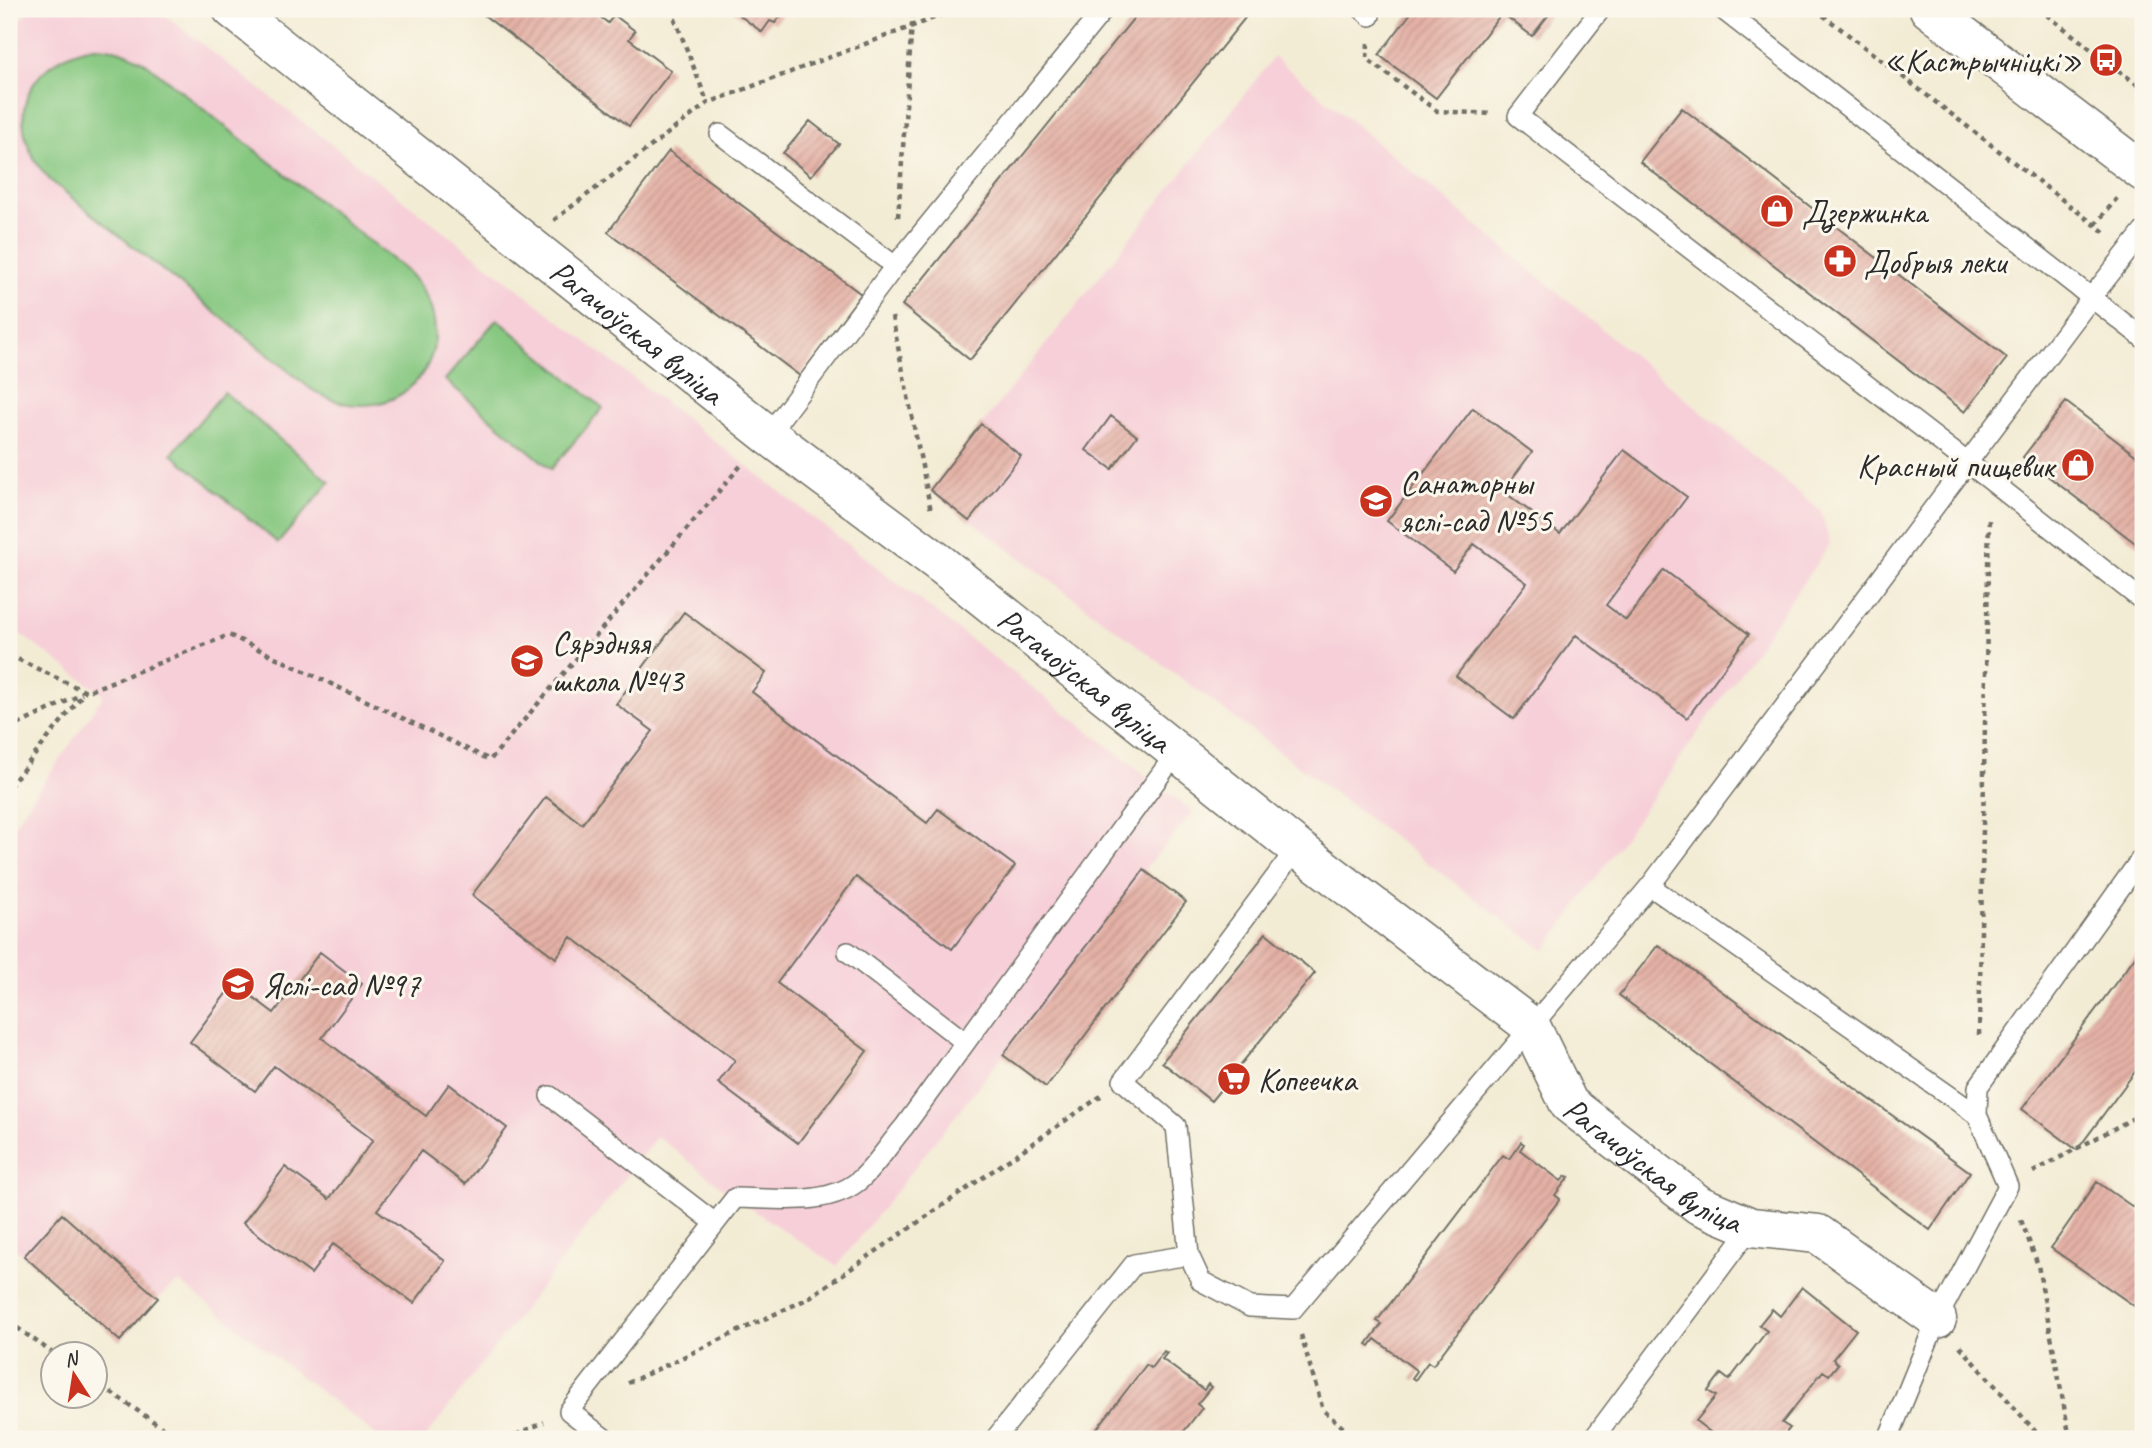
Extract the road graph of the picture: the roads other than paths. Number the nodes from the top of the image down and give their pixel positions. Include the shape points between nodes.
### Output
1 (232, 9) edge
2 (1104, 9) edge
3 (1601, 9) edge
4 (1722, 9) edge
5 (1929, 9) edge
6 (720, 134) road end
7 (2143, 172) edge
8 (2143, 232) edge
9 (895, 267) junction
10 (2091, 298) junction
11 (2143, 338) edge
12 (768, 435) junction
13 (1968, 463) junction
14 (2143, 601) edge
15 (1177, 752) junction
16 (1297, 848) junction
17 (2143, 856) edge
18 (1650, 886) junction
19 (848, 952) dead end
20 (1531, 1026) junction
21 (965, 1042) junction
22 (550, 1096) dead end
23 (1977, 1115) junction
24 (715, 1223) junction
25 (1751, 1227) junction
26 (1189, 1255) junction
27 (1937, 1319) junction
28 (606, 1439) edge
29 (995, 1439) edge
30 (1594, 1439) edge
31 (1888, 1439) edge

1 - 12 street, Рагачоўская вуліца
2 - 9 lane
3 - 13 lane via 1518,116
4 - 10 lane
5 - 7 street
6 - 9 lane
8 - 10 lane
9 - 12 lane
10 - 11 lane
10 - 13 lane
12 - 15 street, Рагачоўская вуліца via 942,565
13 - 14 lane
13 - 18 lane
15 - 16 street, Рагачоўская вуліца
15 - 21 lane
16 - 20 street, Рагачоўская вуліца
16 - 26 lane via 1123,1081 1176,1126
17 - 23 lane via 1978,1087
18 - 20 lane
18 - 23 lane
19 - 21 lane
20 - 25 street, Рагачоўская вуліца via 1569,1104 1699,1205
20 - 26 lane via 1293,1309 1250,1307 1200,1280
21 - 24 lane via 862,1178 846,1189 814,1198 735,1198
22 - 24 lane
23 - 27 lane via 2008,1186
24 - 28 lane via 569,1411
25 - 27 street, Рагачоўская вуліца via 1818,1234
25 - 30 lane
26 - 29 lane via 1134,1264
27 - 31 lane

